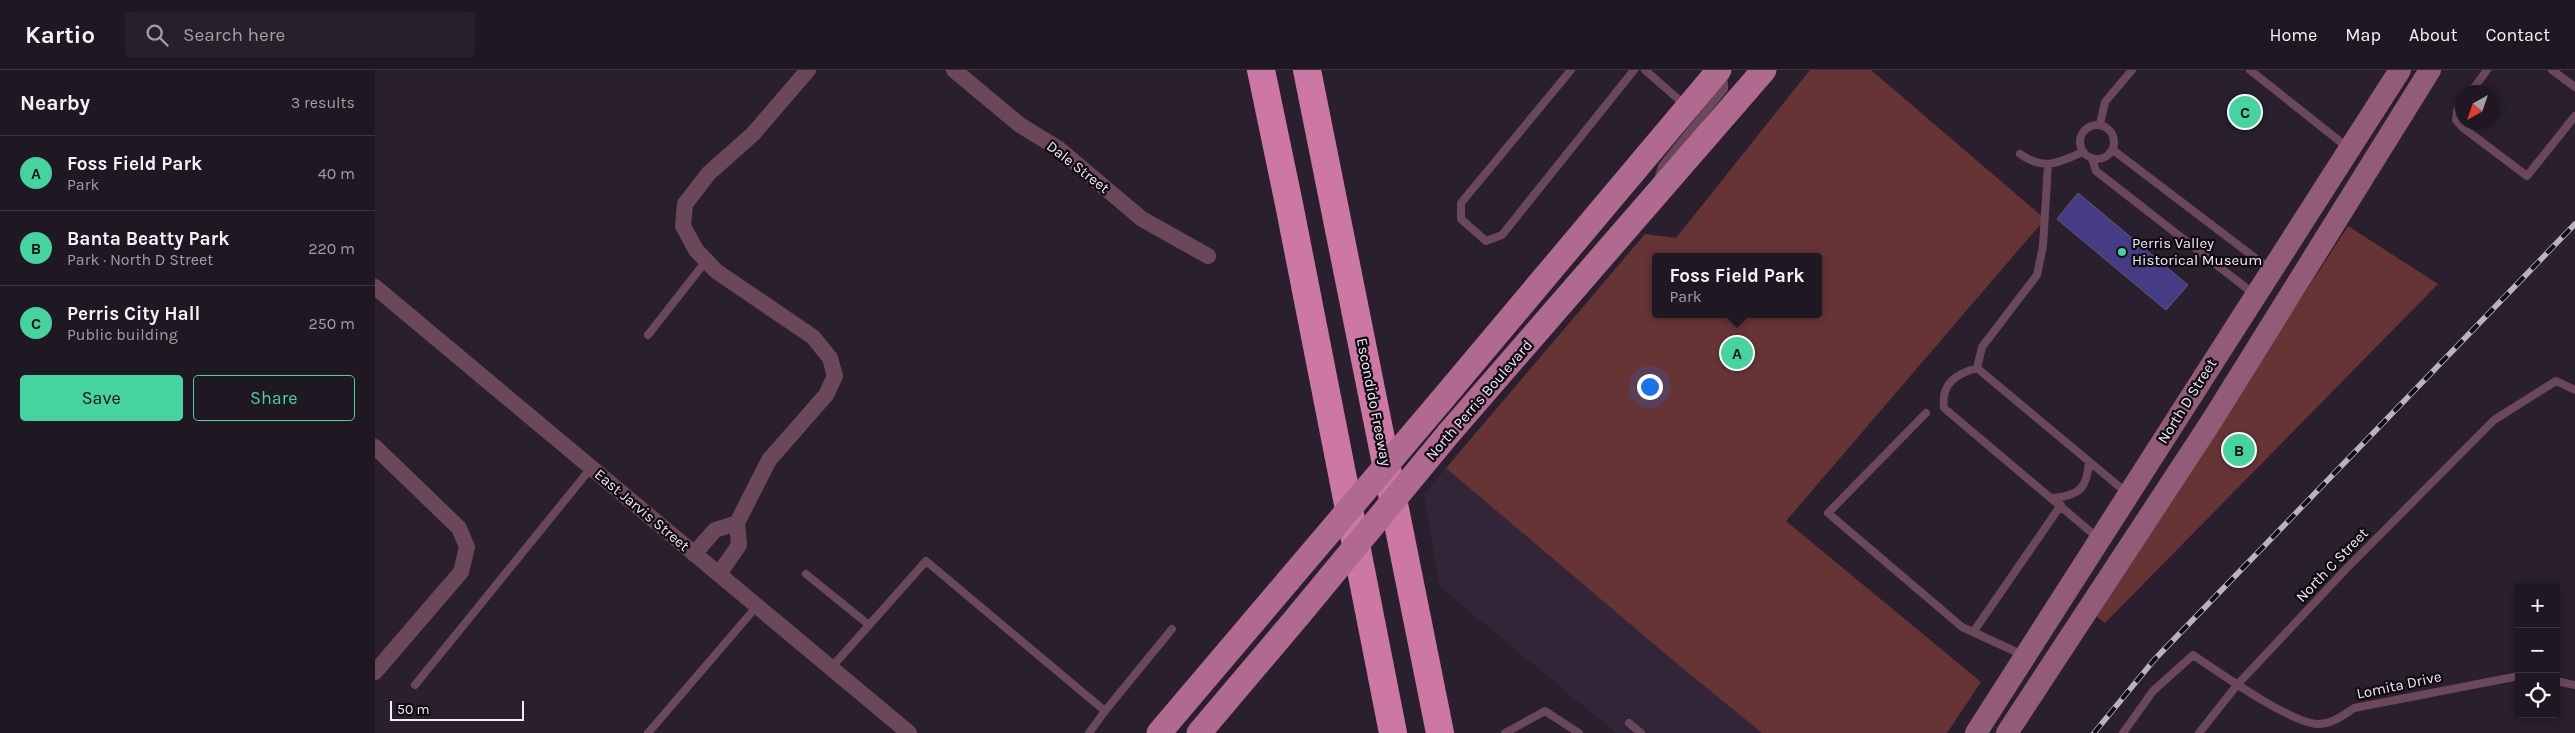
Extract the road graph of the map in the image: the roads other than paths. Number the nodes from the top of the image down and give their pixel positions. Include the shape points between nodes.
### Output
1 (808, 70) edge
2 (954, 70) edge
3 (1261, 70) edge
4 (1307, 70) edge
5 (1571, 70) edge
6 (1634, 70) edge
7 (1645, 70) edge
8 (1764, 70) edge
9 (2132, 70) edge
10 (2250, 70) edge
11 (2399, 70) edge
12 (2430, 70) edge
13 (2487, 70) edge
14 (2552, 70) edge
15 (1717, 71) edge
16 (2476, 85) edge
17 (2575, 87) edge
18 (1688, 108) junction
19 (2575, 116) edge
20 (2099, 124) junction
21 (2466, 130) edge
22 (2349, 149) junction
23 (2113, 150) junction
24 (2083, 152) junction
25 (2020, 154) dead end
26 (2092, 158) junction
27 (2048, 164) junction
28 (1656, 196) junction
29 (1207, 256) dead end
30 (706, 261) junction
31 (2271, 270) junction
32 (377, 293) edge
33 (2255, 294) junction
34 (2288, 300) junction
35 (648, 335) dead end
36 (1977, 368) junction
37 (2575, 390) edge
38 (1926, 413) dead end
39 (375, 447) edge
40 (2089, 462) junction
41 (591, 468) junction
42 (2128, 494) junction
43 (2054, 498) junction
44 (2061, 504) junction
45 (737, 523) junction
46 (2099, 538) junction
47 (694, 554) junction
48 (719, 574) junction
49 (806, 574) dead end
50 (757, 606) junction
51 (869, 625) junction
52 (1172, 628) dead end
53 (1974, 631) junction
54 (2026, 657) junction
55 (831, 668) junction
56 (2049, 669) junction
57 (375, 672) edge
58 (2515, 677) edge
59 (2560, 682) edge
60 (415, 685) dead end
61 (2237, 685) junction
62 (2575, 685) edge
63 (1105, 711) junction
64 (1629, 723) dead end
65 (648, 733) edge
66 (909, 733) edge
67 (1089, 733) edge
68 (1159, 733) edge
69 (1199, 733) edge
70 (1393, 733) edge
71 (1440, 733) edge
72 (1505, 733) edge
73 (1579, 733) edge
74 (1641, 733) edge
75 (1976, 733) edge
76 (2007, 733) edge
77 (2123, 733) edge
78 (2199, 733) edge

1 - 30 street via 753,134 709,172 685,204 683,226
2 - 29 street, Dale Street via 1020,125 1059,149 1142,219
3 - 70 highway
4 - 71 highway, Escondido Freeway
5 - 6 lane via 1461,203 1461,219 1486,241 1501,236
7 - 18 lane
8 - 28 main road, North Perris Boulevard
9 - 20 lane via 2105,102
10 - 22 lane
11 - 22 main road, North D Street
12 - 34 main road, North D Street
13 - 16 lane
14 - 17 lane
15 - 18 main road, North Perris Boulevard
15 - 28 lane via 1724,89 1662,166
18 - 68 main road, North Perris Boulevard, bridge
19 - 21 lane via 2527,176
20 - 23 lane via 2113,134
20 - 24 lane via 2084,130 2080,141
22 - 31 main road, North D Street
23 - 26 lane via 2104,158
23 - 31 lane
24 - 26 lane
24 - 27 lane via 2062,162
25 - 27 lane via 2032,162
26 - 33 lane via 2096,171
27 - 36 lane via 2043,246 2037,275 1982,347
28 - 69 main road, North Perris Boulevard, bridge via 1449,433
30 - 35 lane
30 - 45 street via 813,337 830,358 835,376 826,395 769,460
31 - 33 main road, North D Street
31 - 34 main road
32 - 41 street, East Jarvis Street
33 - 34 main road
33 - 42 main road, North D Street
34 - 56 main road, North D Street
36 - 40 lane
36 - 43 lane via 1962,372 1949,384 1943,396 1944,408
37 - 61 lane, North C Street via 2555,381 2494,420 2345,570
38 - 53 lane via 1828,513 1962,627
39 - 57 street via 459,528 467,547 461,572
40 - 42 lane
40 - 43 lane via 2088,477 2082,488 2072,496
41 - 47 street, East Jarvis Street
41 - 60 lane
42 - 46 main road, North D Street
43 - 44 lane
44 - 46 lane
44 - 53 lane
45 - 47 street via 715,530
45 - 48 street via 739,545
46 - 54 main road, North D Street
47 - 48 street, East Jarvis Street
48 - 50 street, East Jarvis Street
49 - 51 lane
50 - 55 street, East Jarvis Street
50 - 65 lane
51 - 55 lane
51 - 63 lane via 926,561
52 - 63 lane
53 - 54 lane
54 - 56 main road
54 - 75 main road, North D Street
55 - 66 street, East Jarvis Street
56 - 76 main road, North D Street
58 - 61 lane, Lomita Drive via 2354,708 2333,722 2317,724 2302,720
59 - 62 lane
61 - 77 lane via 2193,655 2153,691
61 - 78 lane
63 - 67 lane
64 - 74 lane
72 - 73 lane via 1545,711

